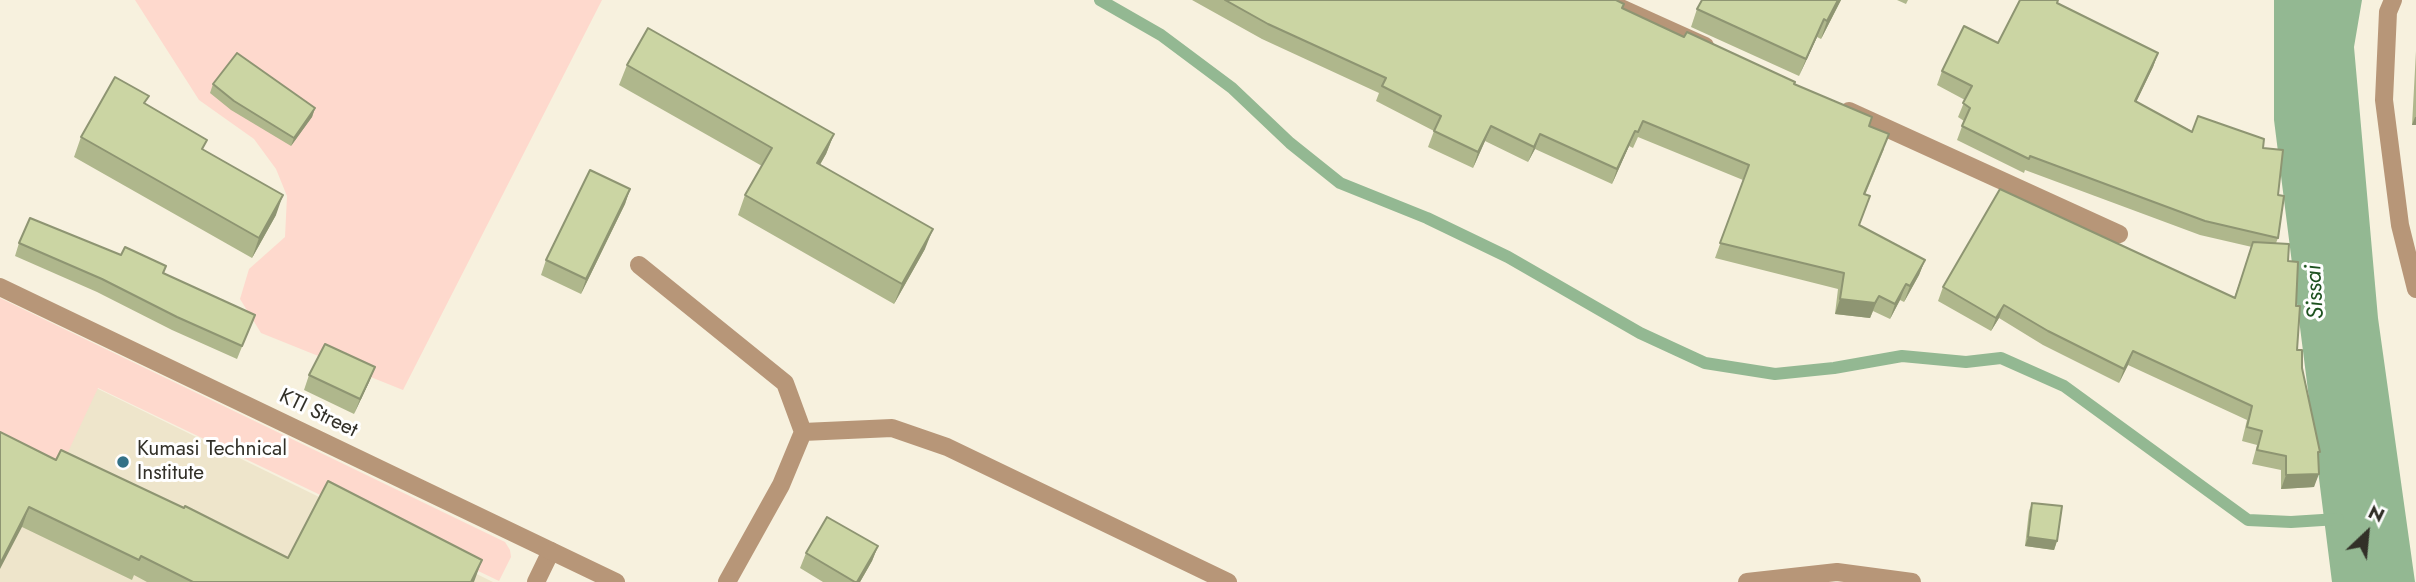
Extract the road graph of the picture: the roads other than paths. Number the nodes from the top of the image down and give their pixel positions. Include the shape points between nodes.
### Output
1 (1603, 0) edge
2 (2393, 0) edge
3 (1718, 52) edge
4 (1833, 104) edge
5 (2119, 234) dead end
6 (639, 265) dead end
7 (0, 287) edge
8 (2416, 289) edge
9 (803, 432) junction
10 (551, 551) junction
11 (536, 582) edge
12 (616, 582) edge
13 (727, 582) edge
14 (1228, 582) edge
15 (1747, 582) edge
16 (1912, 582) edge

1 - 3 street
2 - 8 street via 2388,12 2384,100 2400,226
4 - 5 street
6 - 9 street via 785,383
7 - 10 street, KTI Street
9 - 13 street via 781,485
9 - 14 street via 892,428 947,447
10 - 11 street
10 - 12 street, KTI Street
15 - 16 street via 1837,572

